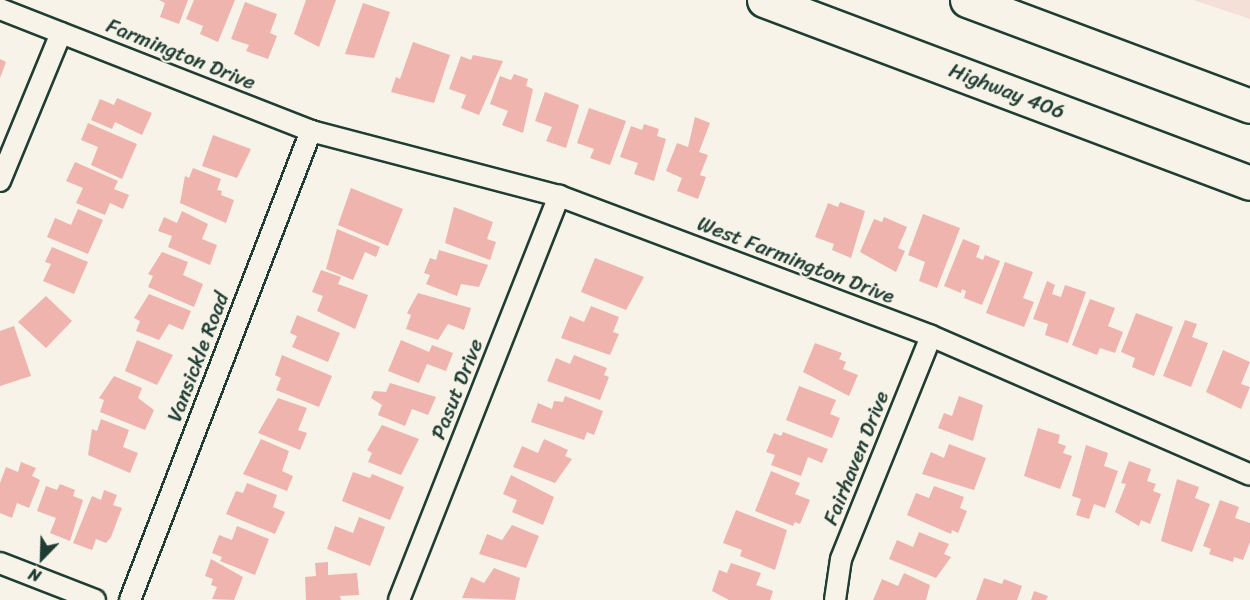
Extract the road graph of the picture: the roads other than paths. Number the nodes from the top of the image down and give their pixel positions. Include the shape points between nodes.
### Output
1 (764, 0) edge
2 (967, 0) edge
3 (0, 9) edge
4 (61, 33) junction
5 (1250, 106) edge
6 (311, 131) junction
7 (0, 181) edge
8 (1250, 183) edge
9 (559, 196) junction
10 (931, 336) junction
11 (1250, 475) edge
12 (0, 563) edge
13 (95, 600) edge
14 (130, 600) edge
15 (399, 600) edge
16 (835, 600) edge

1 - 8 highway, Highway 406
2 - 5 highway
3 - 4 street, Farmington Drive
4 - 6 street, Farmington Drive
4 - 7 street
6 - 9 street, West Farmington Drive
6 - 14 street, Vansickle Road
9 - 10 street, West Farmington Drive
9 - 15 street, Pasut Drive
10 - 11 street, West Farmington Drive
10 - 16 street, Fairhaven Drive via 841,559
12 - 13 street

